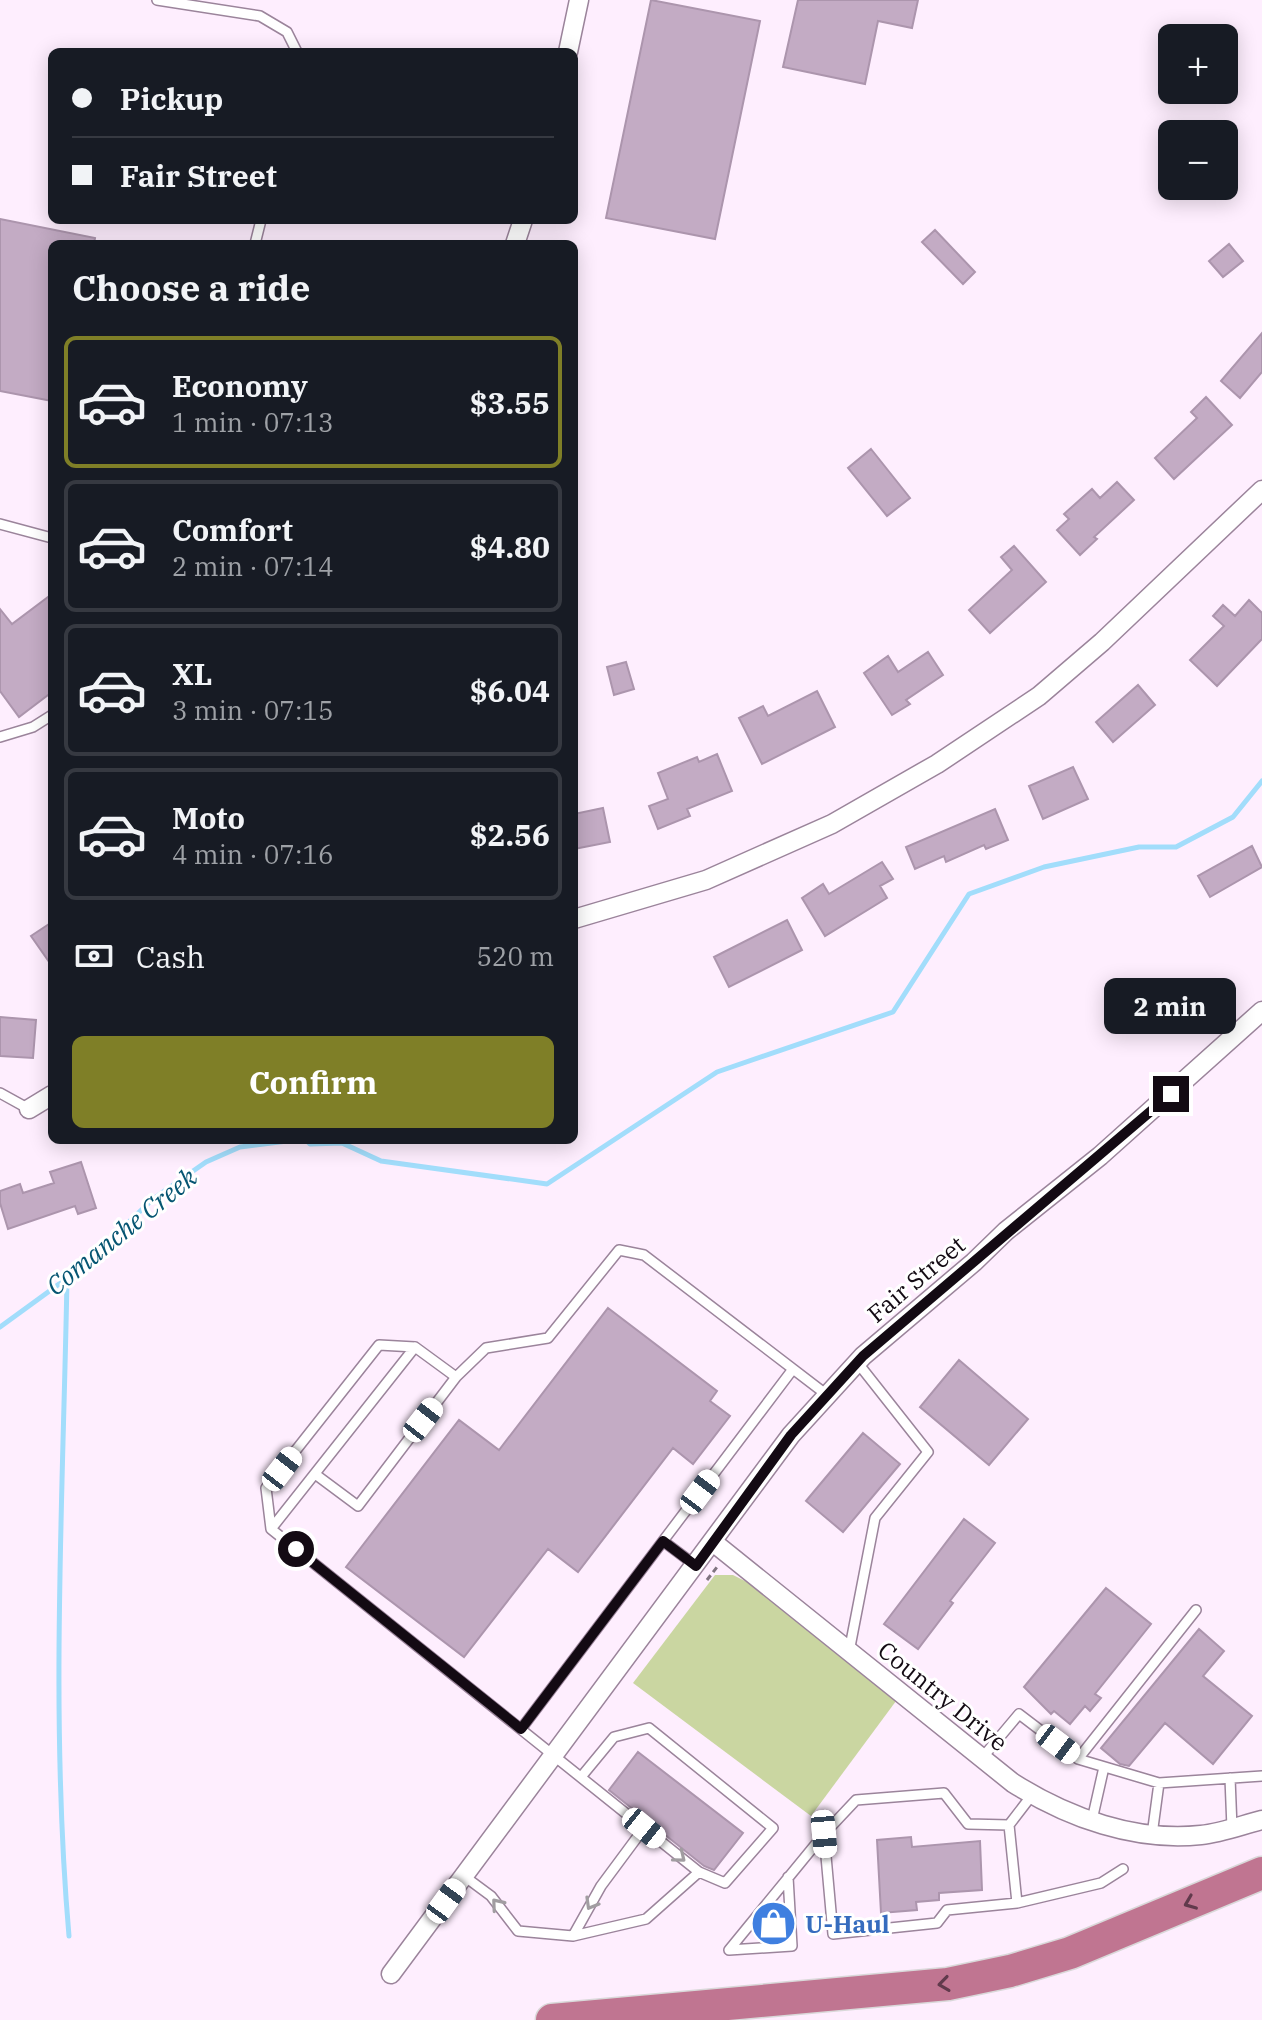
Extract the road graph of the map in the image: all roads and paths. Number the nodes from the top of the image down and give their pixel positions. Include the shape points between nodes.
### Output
1 (157, 0) edge
2 (579, 0) edge
3 (295, 48) edge
4 (569, 48) edge
5 (1262, 490) edge
6 (0, 524) edge
7 (48, 537) edge
8 (48, 718) edge
9 (0, 737) edge
10 (578, 918) edge
11 (1262, 1011) edge
12 (0, 1093) edge
13 (48, 1097) edge
14 (29, 1109) joint
15 (415, 1347) junction
16 (857, 1362) junction
17 (793, 1369) junction
18 (456, 1377) junction
19 (828, 1395) junction
20 (315, 1474) junction
21 (271, 1529) junction
22 (663, 1541) junction
23 (713, 1542) junction
24 (717, 1567) dead end
25 (701, 1574) junction
26 (1196, 1610) dead end
27 (849, 1652) junction
28 (521, 1729) junction
29 (554, 1755) junction
30 (982, 1758) junction
31 (1078, 1759) junction
32 (1104, 1767) junction
33 (1262, 1776) edge
34 (581, 1777) junction
35 (1230, 1778) junction
36 (1159, 1783) junction
37 (1032, 1795) junction
38 (1092, 1820) junction
39 (1262, 1820) edge
40 (1009, 1825) junction
41 (644, 1828) junction
42 (1232, 1828) junction
43 (824, 1834) junction
44 (1151, 1836) junction
45 (1123, 1869) dead end
46 (699, 1872) junction
47 (1262, 1873) edge
48 (464, 1876) junction
49 (788, 1877) junction
50 (1017, 1903) junction
51 (573, 1936) junction
52 (391, 1974) dead end
53 (552, 2020) edge

1 - 3 lane via 260,16 287,32
2 - 4 street
5 - 10 street via 1039,696 937,764 832,824 706,880
6 - 7 lane
8 - 9 lane
11 - 16 street, Fair Street
12 - 14 lane
13 - 14 street
15 - 18 lane
15 - 20 lane
15 - 21 lane via 379,1345 266,1488
16 - 19 street, Fair Street
16 - 27 lane via 928,1452 875,1518
17 - 18 lane via 644,1255 619,1250 548,1338 486,1348
17 - 19 lane
17 - 22 lane
18 - 20 lane via 358,1506
19 - 23 street, Fair Street via 782,1447
20 - 21 lane
21 - 28 lane
22 - 25 lane
22 - 28 lane
23 - 25 street, Fair Street
23 - 27 street, Country Drive
24 - 25 path
25 - 29 street, Fair Street
26 - 31 lane
27 - 30 street, Country Drive
28 - 29 lane
29 - 34 lane
29 - 48 street, Fair Street
30 - 31 lane via 1019,1714
30 - 37 street, Country Drive
31 - 32 lane
32 - 36 lane
32 - 38 lane
33 - 35 lane
34 - 41 lane
34 - 46 lane via 614,1737 649,1728 773,1828 725,1883
35 - 36 lane
35 - 42 lane
36 - 44 lane
37 - 38 street, Country Drive
37 - 40 lane
38 - 44 street, Country Drive
39 - 42 street, Country Drive
40 - 43 lane via 968,1824 944,1793 856,1800
40 - 50 lane
41 -> 46 lane
41 -> 51 lane via 601,1886
42 - 44 street, Country Drive via 1203,1835
43 - 49 lane
43 - 50 lane via 833,1934 937,1923 947,1910
45 - 50 lane via 1101,1883
46 - 51 lane via 646,1919
47 -> 53 highway via 1070,1953 1010,1971 860,1993
51 -> 48 lane via 518,1931 491,1896
48 - 52 street, Fair Street
49 - 49 lane via 758,1914 729,1950 792,1946

